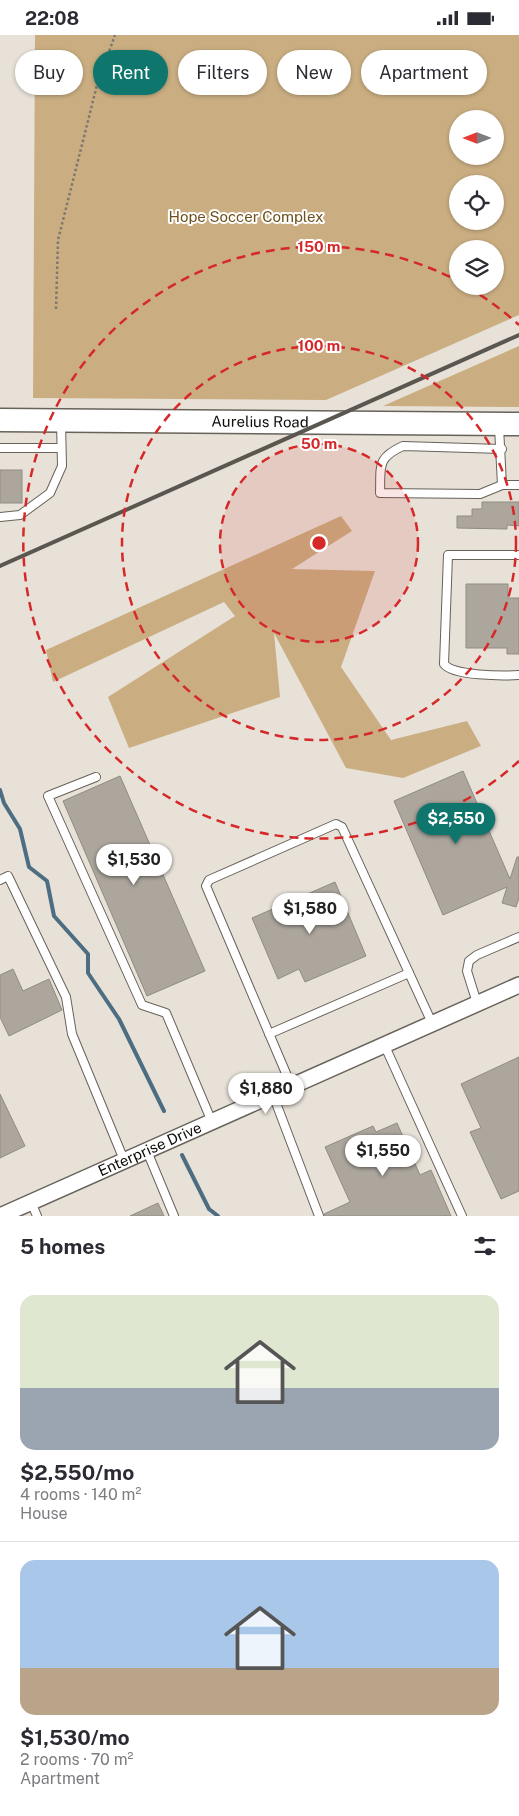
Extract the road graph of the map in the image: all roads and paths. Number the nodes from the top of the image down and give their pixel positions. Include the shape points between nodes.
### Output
1 (115, 35) edge
2 (56, 309) dead end
3 (0, 420) edge
4 (61, 420) junction
5 (509, 424) edge
6 (0, 448) edge
7 (62, 448) junction
8 (502, 449) junction
9 (502, 485) junction
10 (519, 485) edge
11 (0, 517) edge
12 (519, 555) edge
13 (519, 675) edge
14 (96, 777) dead end
15 (0, 880) edge
16 (519, 937) edge
17 (409, 973) junction
18 (519, 985) edge
19 (477, 1003) junction
20 (432, 1023) junction
21 (269, 1034) junction
22 (384, 1044) junction
23 (291, 1085) junction
24 (272, 1095) junction
25 (212, 1122) junction
26 (146, 1151) junction
27 (124, 1160) junction
28 (34, 1209) edge
29 (1, 1216) edge
30 (174, 1216) edge
31 (319, 1216) edge
32 (462, 1216) edge

1 - 2 path via 97,85 58,240
3 - 4 street, Aurelius Road
4 - 5 street, Aurelius Road
4 - 7 lane
5 - 8 lane
6 - 7 lane
7 - 11 lane via 62,466 50,493 20,515
8 - 9 lane
8 - 9 lane via 403,446 390,452 381,463 380,493 480,494
9 - 10 lane
12 - 13 lane via 448,555 444,663 447,667 489,676
14 - 25 lane via 48,796 142,1005 166,1013
15 - 27 lane via 8,876 66,997 72,1033
16 - 19 lane via 469,961 467,971
17 - 20 lane
17 - 21 lane
17 - 21 lane via 342,827 336,824 208,880 206,886
18 - 19 street, Enterprise Drive
19 - 20 street, Enterprise Drive
20 - 22 street, Enterprise Drive
21 - 23 lane
22 - 23 street, Enterprise Drive
22 - 32 lane
23 - 24 street, Enterprise Drive
24 - 25 street, Enterprise Drive
24 - 31 lane
25 - 26 street, Enterprise Drive
26 - 27 street, Enterprise Drive
26 - 30 lane
27 - 28 street, Enterprise Drive
28 - 29 street, Enterprise Drive

